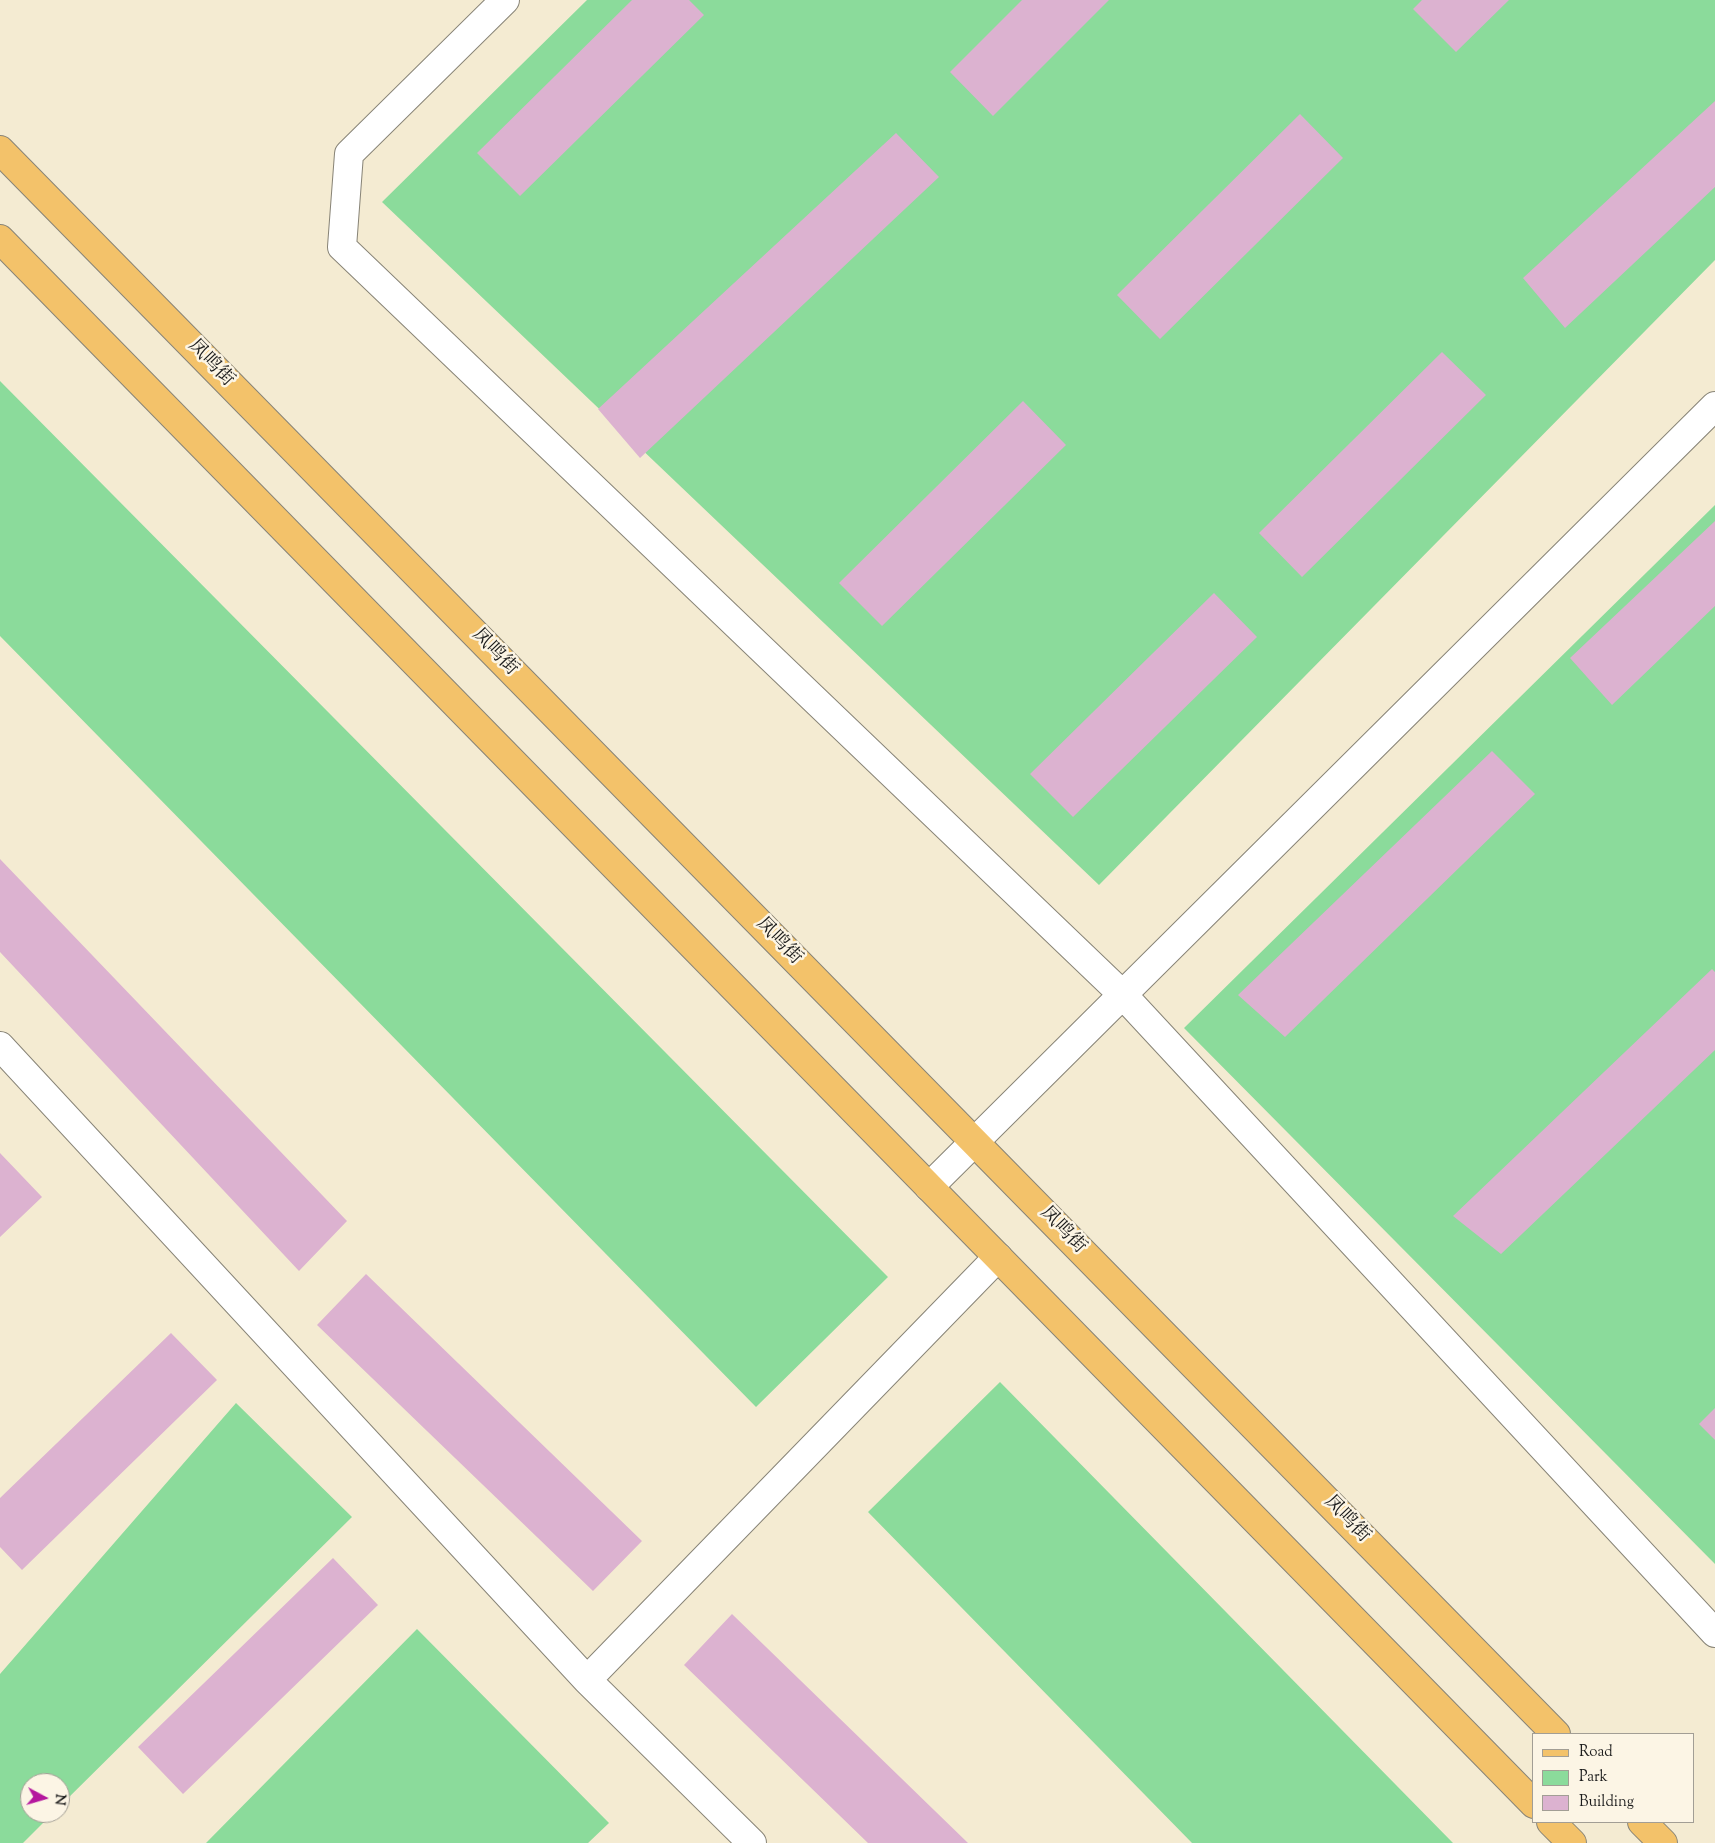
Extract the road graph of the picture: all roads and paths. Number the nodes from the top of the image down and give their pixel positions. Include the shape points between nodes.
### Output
1 (504, 0) edge
2 (0, 150) edge
3 (0, 239) edge
4 (1715, 406) edge
5 (1123, 995) junction
6 (0, 1046) edge
7 (975, 1142) junction
8 (929, 1187) junction
9 (998, 1257) junction
10 (1715, 1633) edge
11 (587, 1680) junction
12 (1555, 1733) edge
13 (1532, 1802) edge
14 (1552, 1823) edge
15 (1643, 1823) edge
16 (752, 1843) edge
17 (1572, 1843) edge
18 (1663, 1843) edge

1 - 5 street via 348,154 342,248
2 - 7 main road, 凤鸣街
3 - 8 main road
4 - 5 street
5 - 7 street
5 - 10 street
6 - 11 street
7 - 8 street
7 - 12 main road, 凤鸣街
8 - 9 main road
9 - 11 street
9 - 13 main road
11 - 16 street
14 - 17 main road
15 - 18 main road

